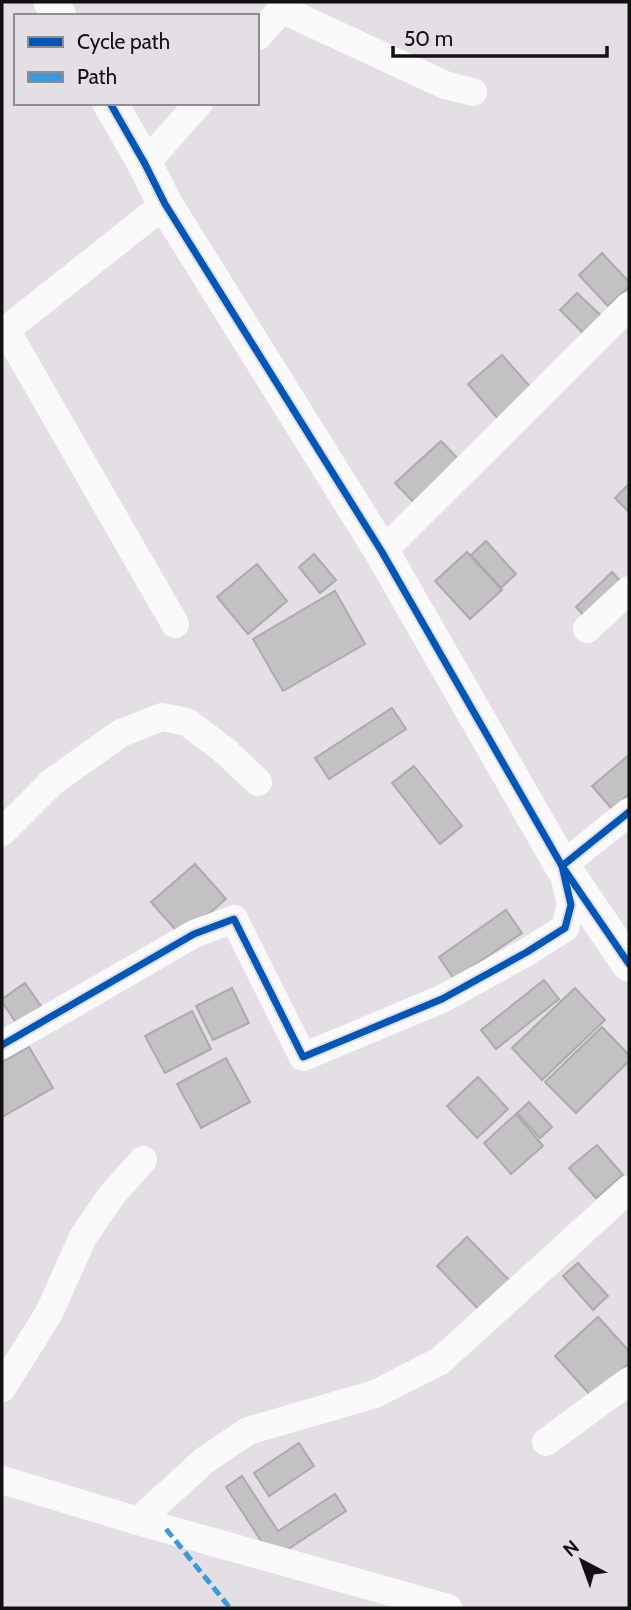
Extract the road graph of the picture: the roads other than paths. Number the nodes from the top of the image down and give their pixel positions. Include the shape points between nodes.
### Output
1 (284, 5) edge
2 (259, 35) edge
3 (473, 92) dead end
4 (111, 105) edge
5 (197, 105) edge
6 (145, 164) junction
7 (165, 204) junction
8 (629, 306) edge
9 (4, 332) edge
10 (382, 552) junction
11 (629, 590) edge
12 (175, 624) dead end
13 (587, 629) dead end
14 (258, 782) dead end
15 (629, 812) edge
16 (2, 832) edge
17 (562, 866) junction
18 (629, 964) edge
19 (2, 1045) edge
20 (143, 1160) dead end
21 (629, 1189) edge
22 (629, 1381) edge
23 (2, 1388) edge
24 (546, 1442) dead end
25 (2, 1480) edge
26 (138, 1521) junction
27 (448, 1608) edge

1 - 2 street
1 - 3 street via 445,85
4 - 6 street
5 - 6 street
6 - 7 street
7 - 9 street
7 - 10 street
8 - 10 street
9 - 12 street
10 - 17 street
11 - 13 street
14 - 16 street via 187,722 162,717 121,733 52,782
15 - 17 street
17 - 18 street
17 - 19 street via 571,905 565,928 442,999 303,1057 234,919 194,934
20 - 23 street via 83,1237 49,1313
21 - 26 street via 440,1361 375,1394 248,1431 205,1460
22 - 24 street
25 - 26 street
26 - 27 street

